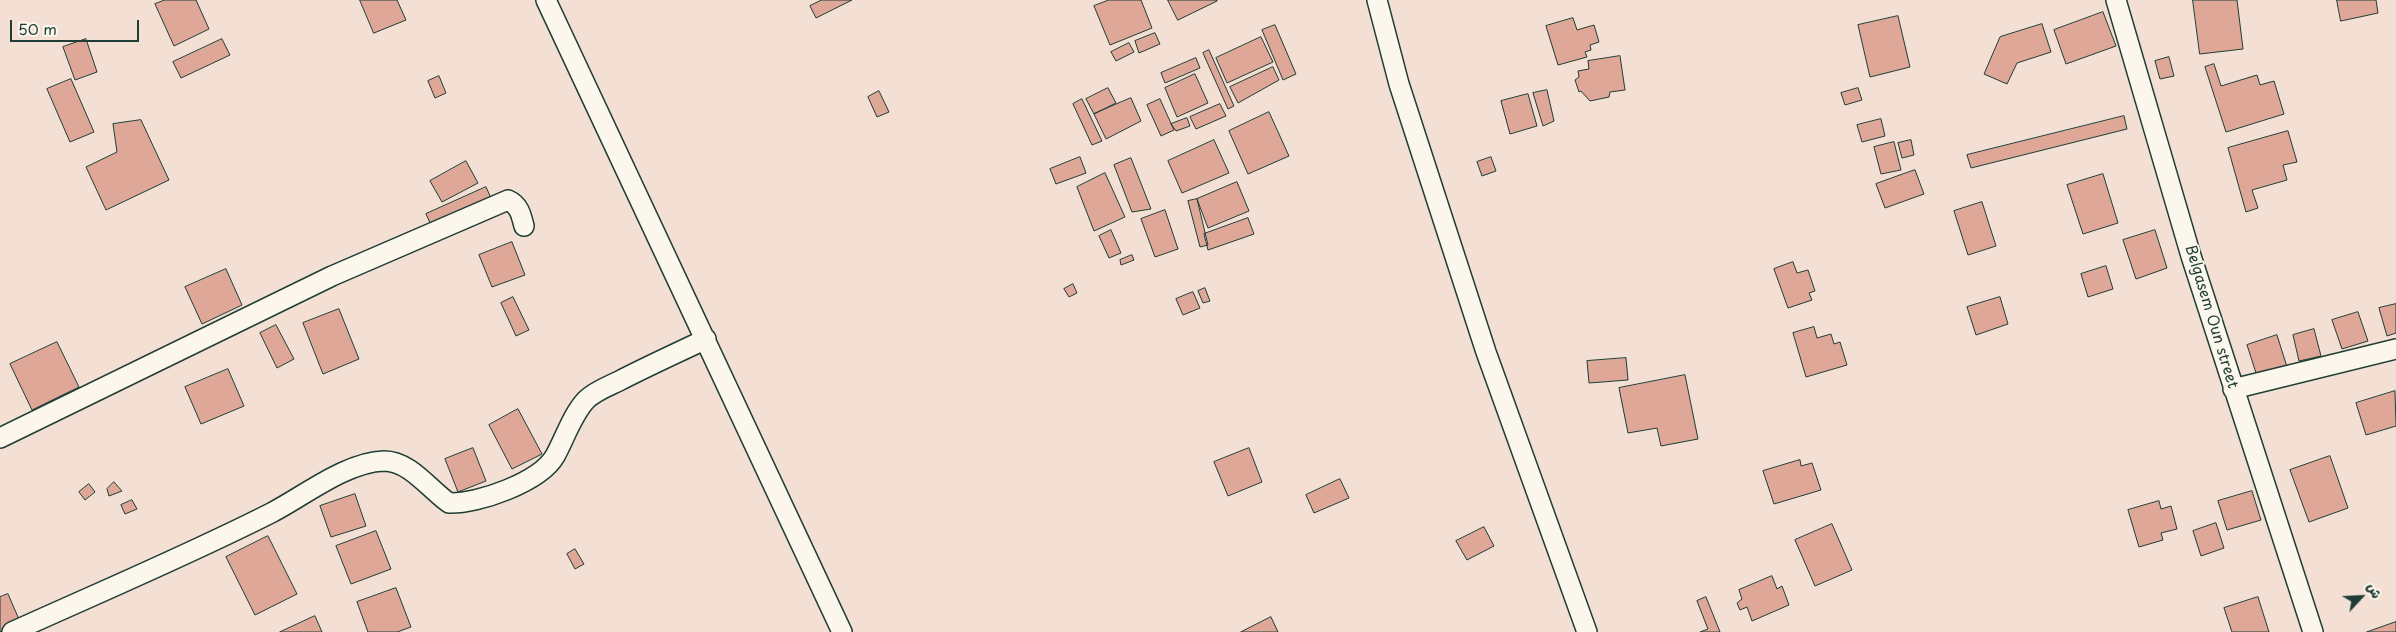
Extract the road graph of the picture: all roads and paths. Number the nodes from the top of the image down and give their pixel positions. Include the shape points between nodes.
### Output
1 (546, 0) edge
2 (1377, 0) edge
3 (2116, 0) edge
4 (524, 226) dead end
5 (706, 339) junction
6 (2396, 349) edge
7 (2233, 389) junction
8 (0, 438) edge
9 (12, 632) edge
10 (842, 632) edge
11 (1587, 632) edge
12 (2313, 632) edge

1 - 5 street
2 - 11 street via 1399,84 1486,352
3 - 7 street, Belgasem Oun street
4 - 8 street via 520,210 508,200 332,276
5 - 9 street via 586,400 544,470 512,487 483,497 449,503 401,464 369,463 353,468 272,513
5 - 10 street
6 - 7 street
7 - 12 street, Belgasem Oun street

